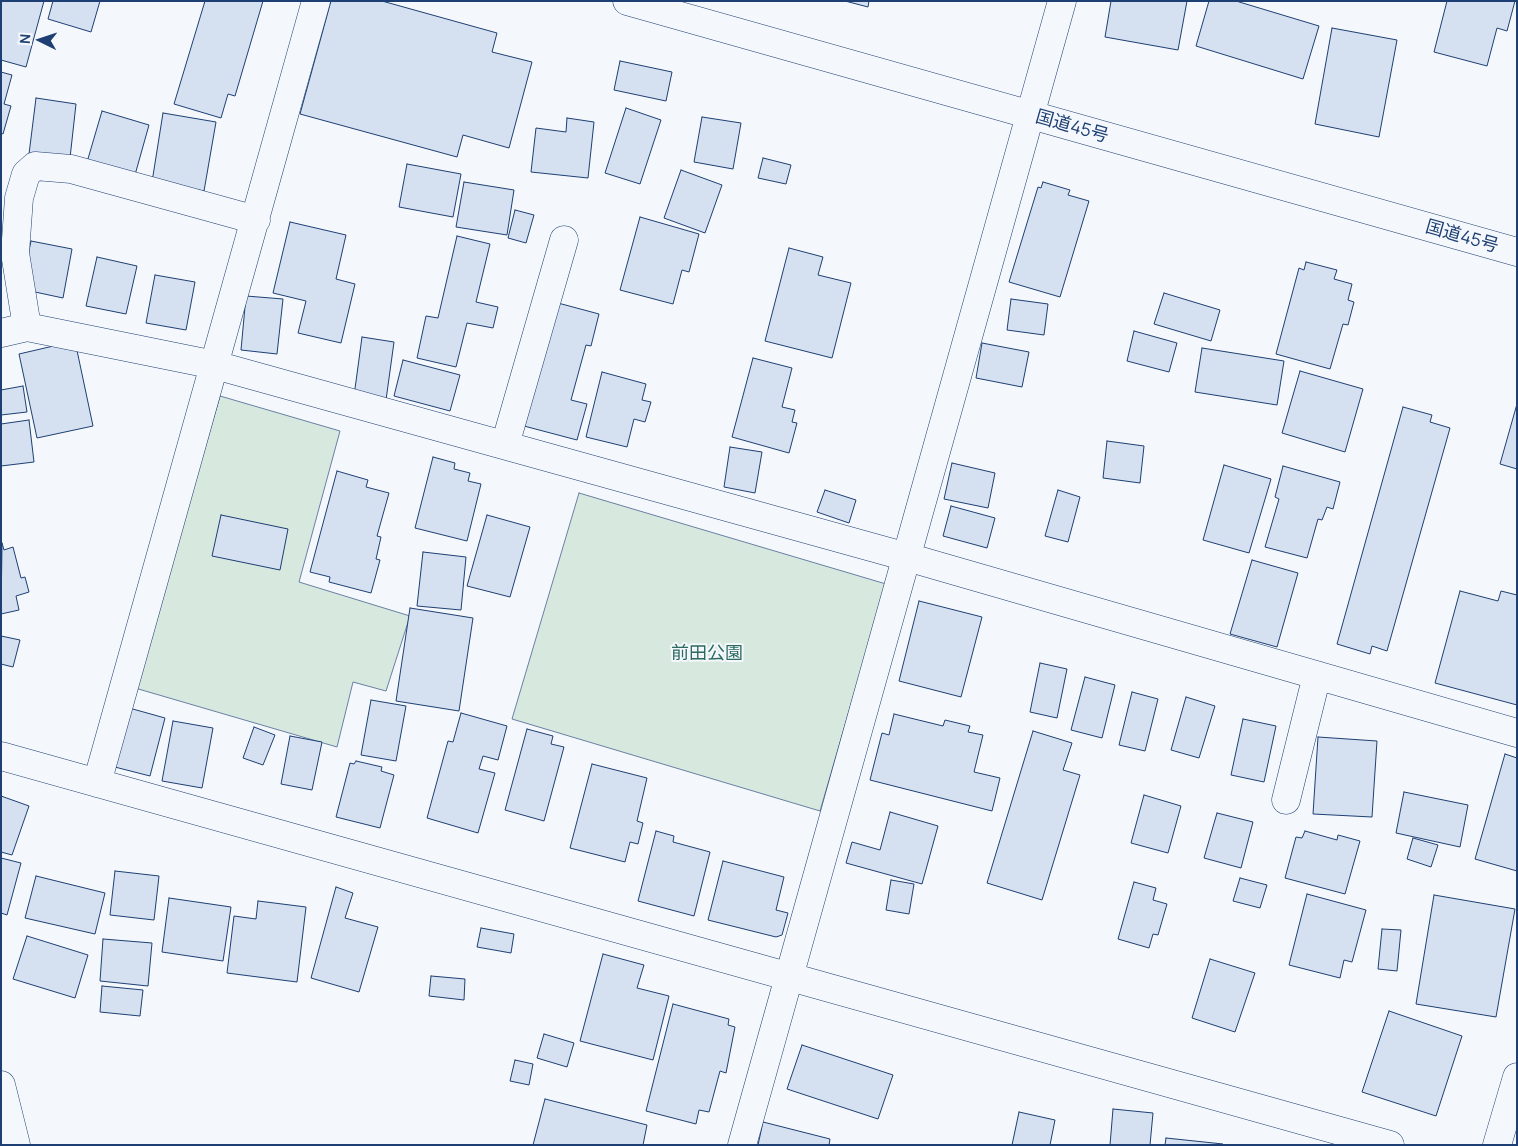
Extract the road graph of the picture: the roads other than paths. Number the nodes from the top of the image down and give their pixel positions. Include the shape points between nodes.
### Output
1 (316, 1) edge
2 (627, 1) edge
3 (1062, 1) edge
4 (1030, 115) junction
5 (256, 220) junction
6 (564, 240) dead end
7 (1517, 252) edge
8 (14, 330) edge
9 (214, 365) junction
10 (504, 446) junction
11 (907, 556) junction
12 (1317, 675) junction
13 (1517, 733) edge
14 (1, 756) edge
15 (97, 783) junction
16 (1286, 800) dead end
17 (789, 977) junction
18 (1517, 1077) edge
19 (1, 1085) edge
20 (16, 1145) edge
21 (742, 1145) edge
22 (1390, 1145) edge
23 (1498, 1145) edge

1 - 5 main road
2 - 4 main road, 国道45号
3 - 4 main road
4 - 7 main road, 国道45号
4 - 11 main road
5 - 8 main road via 71,169 35,166 26,174 19,198
5 - 9 main road
6 - 10 main road
8 - 9 main road
9 - 10 main road
9 - 15 main road
10 - 11 main road
11 - 12 main road
11 - 17 main road
12 - 13 main road
12 - 16 main road
14 - 15 main road
15 - 17 main road
17 - 21 main road
17 - 22 main road
18 - 23 main road
19 - 20 main road

